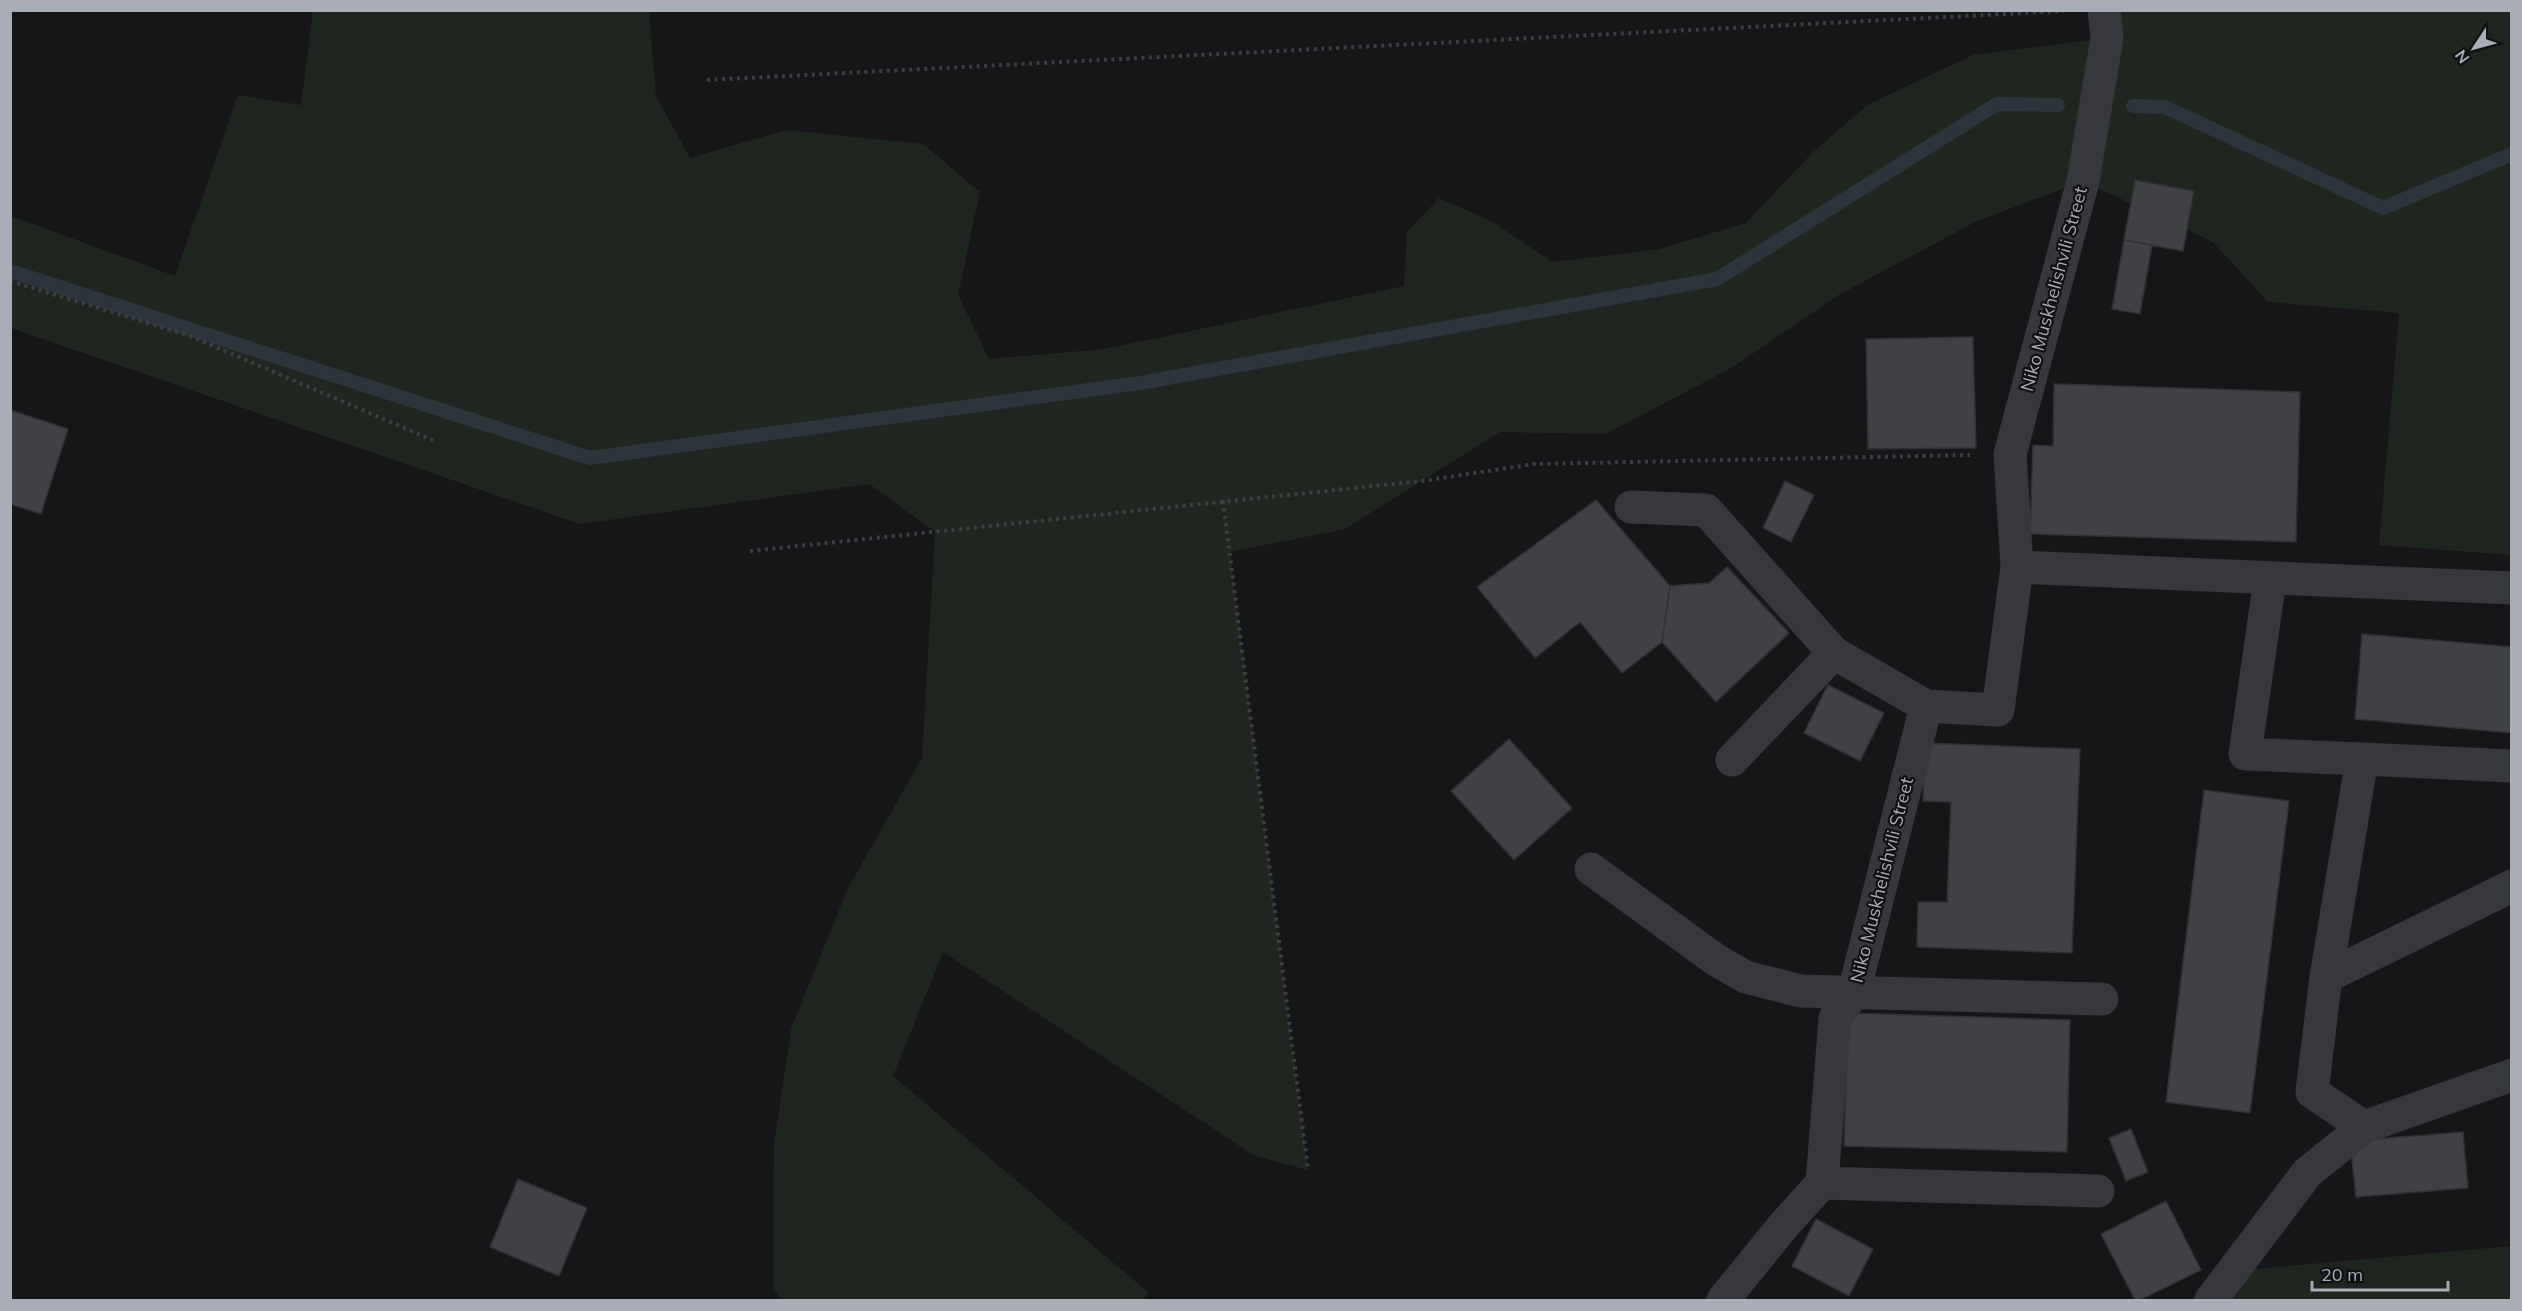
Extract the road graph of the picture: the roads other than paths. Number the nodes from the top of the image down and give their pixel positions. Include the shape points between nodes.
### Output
1 (2104, 10) edge
2 (1631, 507) dead end
3 (2017, 567) junction
4 (2270, 579) junction
5 (2511, 588) edge
6 (1834, 653) junction
7 (1926, 706) junction
8 (2362, 759) junction
9 (1732, 760) dead end
10 (2511, 766) edge
11 (1591, 869) dead end
12 (2511, 886) edge
13 (2326, 977) junction
14 (1854, 992) junction
15 (2102, 999) dead end
16 (2511, 1075) edge
17 (2364, 1127) junction
18 (1822, 1183) junction
19 (2098, 1191) dead end
20 (1723, 1300) edge
21 (2211, 1300) edge

1 - 3 street, Niko Muskhelishvili Street via 2107,38 2083,181 2010,454
2 - 6 street via 1706,510
3 - 4 street
3 - 7 street, Niko Muskhelishvili Street via 1998,710
4 - 5 street
4 - 8 street via 2245,754
6 - 7 street
6 - 9 street
7 - 14 street, Niko Muskhelishvili Street
8 - 10 street
8 - 13 street
11 - 14 street via 1716,960 1746,977 1801,991
12 - 13 street
13 - 17 street via 2312,1092
14 - 15 street
14 - 18 street, Niko Muskhelishvili Street via 1835,1018
16 - 17 street
17 - 21 street via 2307,1173
18 - 19 street
18 - 20 street

